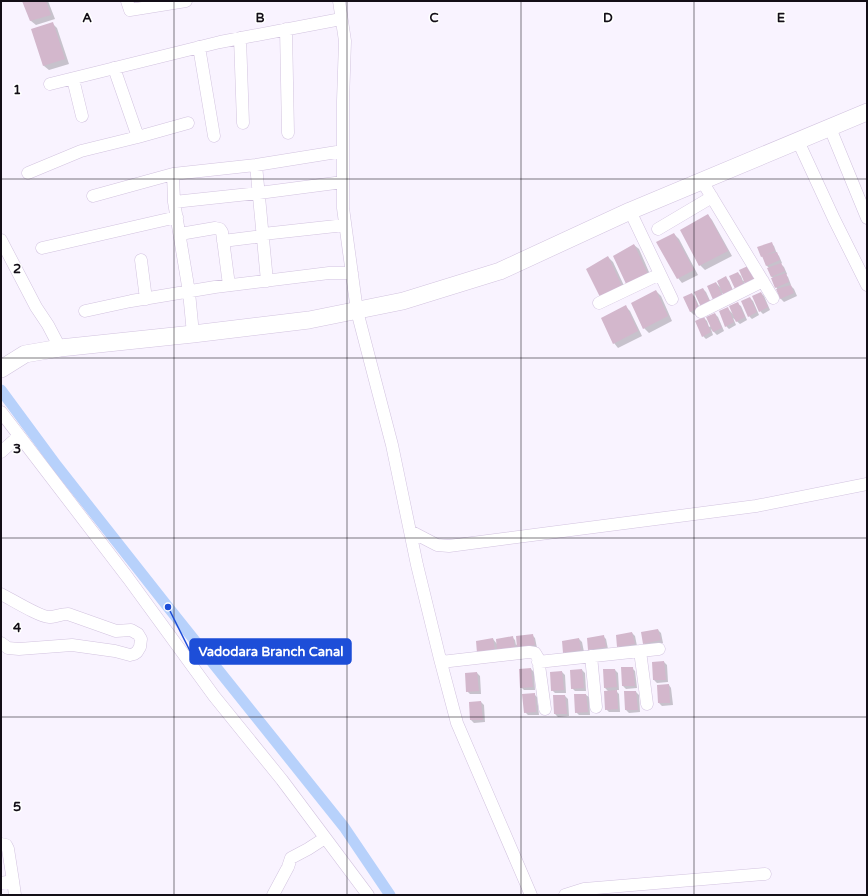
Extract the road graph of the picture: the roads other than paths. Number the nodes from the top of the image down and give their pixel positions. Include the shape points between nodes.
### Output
1 (127, 1) edge
2 (186, 1) edge
3 (338, 1) edge
4 (341, 19) junction
5 (286, 29) junction
6 (240, 38) junction
7 (199, 47) junction
8 (114, 68) junction
9 (73, 79) junction
10 (50, 84) dead end
11 (867, 113) edge
12 (82, 116) dead end
13 (188, 123) dead end
14 (243, 123) dead end
15 (830, 128) junction
16 (288, 133) dead end
17 (214, 136) dead end
18 (138, 137) junction
19 (798, 141) junction
20 (343, 151) junction
21 (256, 165) junction
22 (28, 173) dead end
23 (173, 174) junction
24 (702, 181) junction
25 (343, 182) junction
26 (259, 193) junction
27 (93, 196) dead end
28 (712, 197) junction
29 (174, 202) junction
30 (630, 211) junction
31 (177, 217) junction
32 (867, 218) edge
33 (345, 225) junction
34 (658, 229) dead end
35 (180, 234) junction
36 (263, 235) junction
37 (1, 240) edge
38 (223, 241) junction
39 (42, 248) dead end
40 (141, 260) dead end
41 (352, 273) junction
42 (660, 274) junction
43 (267, 281) junction
44 (763, 281) junction
45 (230, 285) junction
46 (867, 286) edge
47 (189, 292) junction
48 (773, 298) dead end
49 (146, 299) junction
50 (672, 299) dead end
51 (599, 303) dead end
52 (85, 311) dead end
53 (357, 311) junction
54 (700, 312) dead end
55 (193, 334) junction
56 (60, 348) junction
57 (1, 369) edge
58 (1, 412) edge
59 (19, 436) junction
60 (1, 452) edge
61 (867, 484) edge
62 (410, 531) junction
63 (1, 594) edge
64 (1, 643) edge
65 (659, 649) dead end
66 (640, 651) junction
67 (591, 656) junction
68 (441, 662) junction
69 (538, 662) junction
70 (647, 704) dead end
71 (596, 707) dead end
72 (545, 709) dead end
73 (325, 838) junction
74 (1, 844) edge
75 (765, 874) dead end
76 (13, 881) junction
77 (1, 883) edge
78 (15, 895) edge
79 (273, 895) edge
80 (368, 895) edge
81 (531, 895) edge
82 (565, 895) edge

1 - 2 street via 130,10
3 - 4 street
4 - 5 street
4 - 20 street via 345,41
5 - 6 street
5 - 16 street
6 - 7 street
6 - 14 street
7 - 8 street
7 - 17 street
8 - 9 street
8 - 18 street
9 - 10 street
9 - 12 street
11 - 15 street
13 - 18 street
15 - 19 street
15 - 32 street
18 - 22 street via 80,151
19 - 24 street
19 - 46 street
20 - 21 street
20 - 25 street
21 - 23 street
21 - 26 street
23 - 27 street
23 - 29 street
24 - 28 street
24 - 30 street
25 - 26 street
25 - 33 street
26 - 29 street
26 - 36 street
28 - 34 street
28 - 44 street
29 - 31 street
30 - 42 street
30 - 53 street via 500,271 403,301
31 - 35 street
31 - 39 street
33 - 36 street
33 - 41 street
35 - 38 street via 217,228 222,232
35 - 47 street
36 - 38 street
36 - 43 street
37 - 56 street
38 - 45 street
40 - 49 street
41 - 43 street via 329,273
41 - 53 street
42 - 50 street
42 - 51 street
43 - 45 street
44 - 48 street
44 - 54 street
45 - 47 street
47 - 49 street
47 - 55 street
49 - 52 street
53 - 55 street via 309,320
53 - 62 street via 392,445
55 - 56 street
56 - 57 street via 25,354
58 - 59 street
59 - 60 street
59 - 73 street via 214,696
61 - 62 street via 756,506 449,546 437,545
62 - 68 street
63 - 64 street via 40,615 48,617 68,614 116,631 131,630 141,639 137,652 130,655 72,646 8,648
65 - 66 street
66 - 67 street
66 - 70 street
67 - 69 street
67 - 71 street
68 - 69 street via 529,652 535,653
68 - 81 street via 458,723
69 - 72 street
73 - 79 street via 290,859
73 - 80 street
74 - 76 street via 6,845 8,849
75 - 82 street via 584,889
76 - 77 street
76 - 78 street

